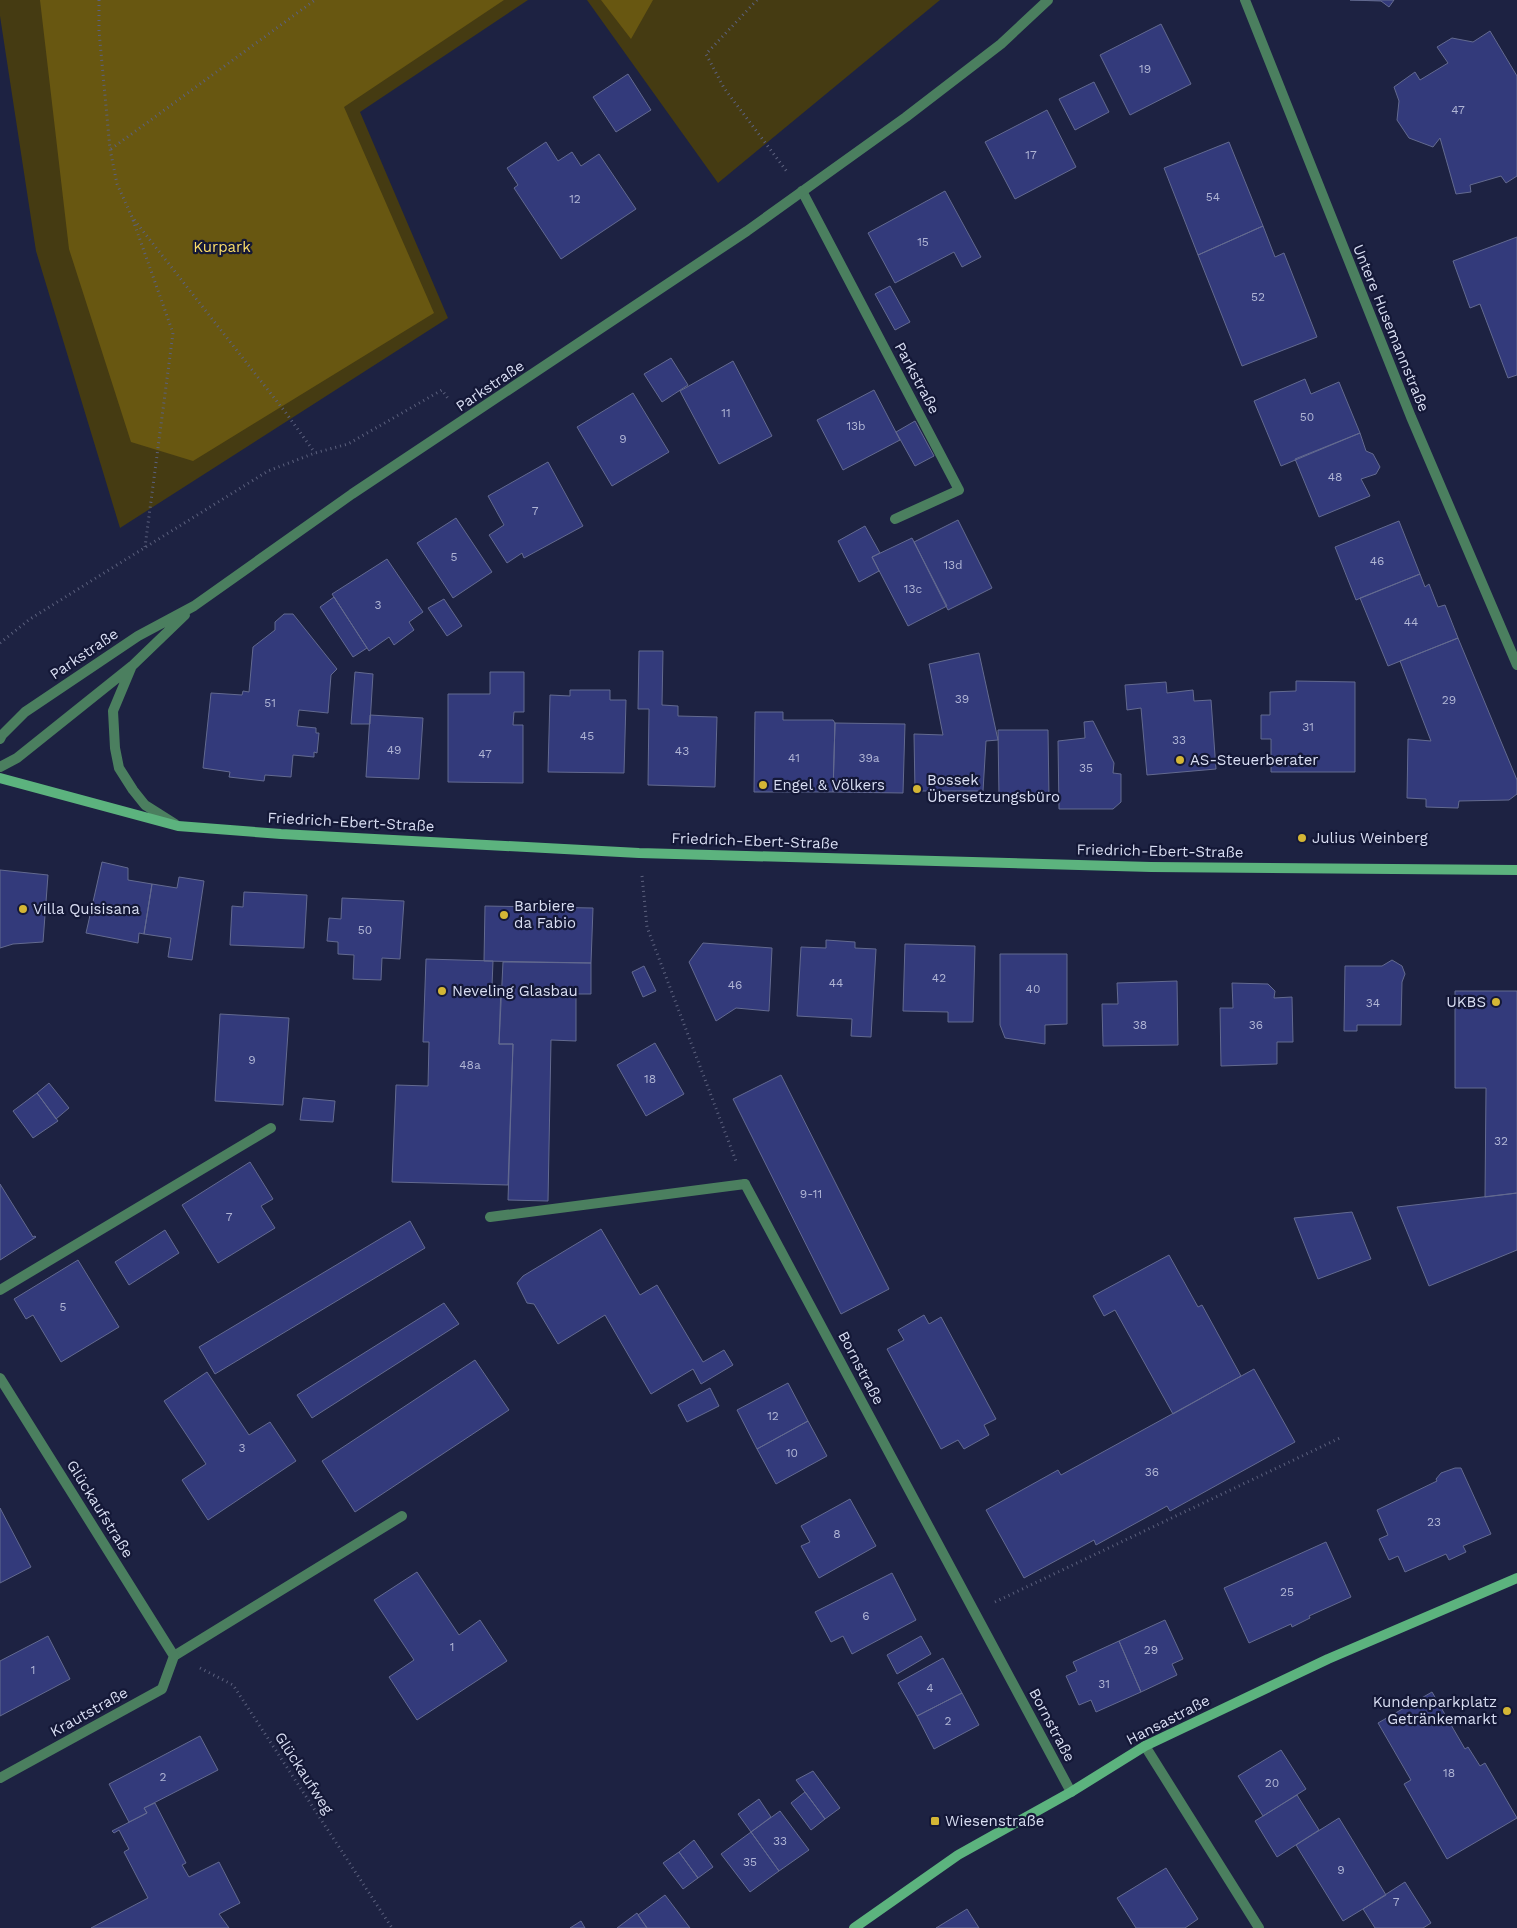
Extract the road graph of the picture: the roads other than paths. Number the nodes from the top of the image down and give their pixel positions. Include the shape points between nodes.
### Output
1 (1048, 0) edge
2 (1245, 0) edge
3 (802, 191) junction
4 (895, 519) dead end
5 (194, 606) junction
6 (1517, 665) edge
7 (132, 666) junction
8 (0, 739) edge
9 (0, 767) edge
10 (0, 778) edge
11 (178, 826) junction
12 (1517, 870) edge
13 (271, 1128) dead end
14 (490, 1217) dead end
15 (0, 1290) edge
16 (0, 1378) edge
17 (402, 1516) dead end
18 (1517, 1578) edge
19 (174, 1656) junction
20 (1145, 1746) junction
21 (0, 1778) edge
22 (1071, 1792) junction
23 (854, 1928) edge
24 (1259, 1928) edge

1 - 3 street, Parkstraße via 1001,44
2 - 6 street, Untere Husemannstraße via 1411,417
3 - 4 street, Parkstraße via 959,490
3 - 5 street, Parkstraße via 352,494
5 - 7 street, Parkstraße
5 - 8 street, Parkstraße via 138,636 25,712
7 - 9 street, Parkstraße via 17,758
7 - 11 street, Parkstraße via 113,712 119,768 145,804
10 - 11 main road, Friedrich-Ebert-Straße
11 - 12 main road, Friedrich-Ebert-Straße via 639,853 1151,867
13 - 15 street
14 - 22 street, Bornstraße via 745,1184
16 - 19 street, Glückaufstraße
17 - 19 street
18 - 20 main road, Hansastraße via 1328,1659
19 - 21 street, Krautstraße via 162,1689
20 - 22 main road, Hansastraße
20 - 24 street
22 - 23 main road, Hansastraße via 958,1855

